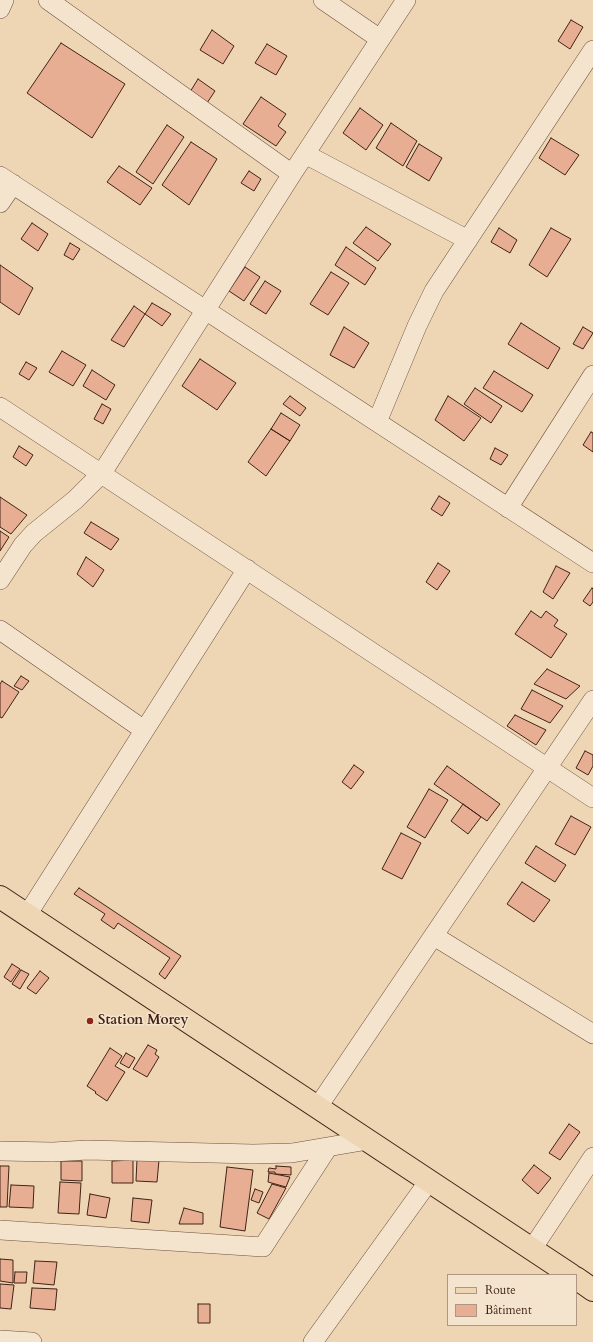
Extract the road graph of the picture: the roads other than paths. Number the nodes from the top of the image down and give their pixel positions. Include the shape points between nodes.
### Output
1 (4, 0) edge
2 (48, 0) edge
3 (323, 0) edge
4 (406, 0) edge
5 (0, 9) edge
6 (380, 39) junction
7 (593, 50) edge
8 (305, 154) junction
9 (292, 174) junction
10 (6, 180) edge
11 (0, 204) edge
12 (468, 240) junction
13 (206, 310) junction
14 (593, 375) edge
15 (0, 406) edge
16 (377, 422) junction
17 (102, 473) junction
18 (508, 508) junction
19 (593, 563) edge
20 (247, 569) junction
21 (0, 580) edge
22 (0, 630) edge
23 (593, 700) edge
24 (144, 730) junction
25 (547, 767) junction
26 (593, 798) edge
27 (0, 897) edge
28 (26, 915) junction
29 (434, 936) junction
30 (593, 1034) edge
31 (317, 1108) junction
32 (368, 1140) junction
33 (328, 1147) junction
34 (0, 1151) edge
35 (593, 1156) edge
36 (429, 1181) junction
37 (0, 1230) edge
38 (532, 1249) junction
39 (570, 1274) edge
40 (577, 1279) edge
41 (593, 1290) edge
42 (0, 1340) edge
43 (32, 1342) edge
44 (313, 1342) edge

1 - 5 street
2 - 9 street
3 - 6 street
4 - 6 street
6 - 8 street
7 - 12 street
8 - 9 street
8 - 12 street
9 - 13 street
10 - 11 street
10 - 13 street
12 - 16 street via 434,291
13 - 16 street
13 - 17 street
14 - 18 street
15 - 17 street
16 - 18 street
17 - 20 street
17 - 21 street via 76,500 26,541
18 - 19 street
20 - 24 street
20 - 25 street
22 - 24 street
23 - 25 street
24 - 28 street
25 - 26 street
25 - 29 street
27 - 28 main road
28 - 31 main road
29 - 30 street
29 - 31 street
31 - 32 main road
32 - 33 street
32 - 36 main road
33 - 34 street via 253,1154 87,1150
33 - 37 street via 263,1247
35 - 38 street
36 - 38 main road
36 - 44 street
38 - 39 main road
40 - 41 main road
42 - 43 street

